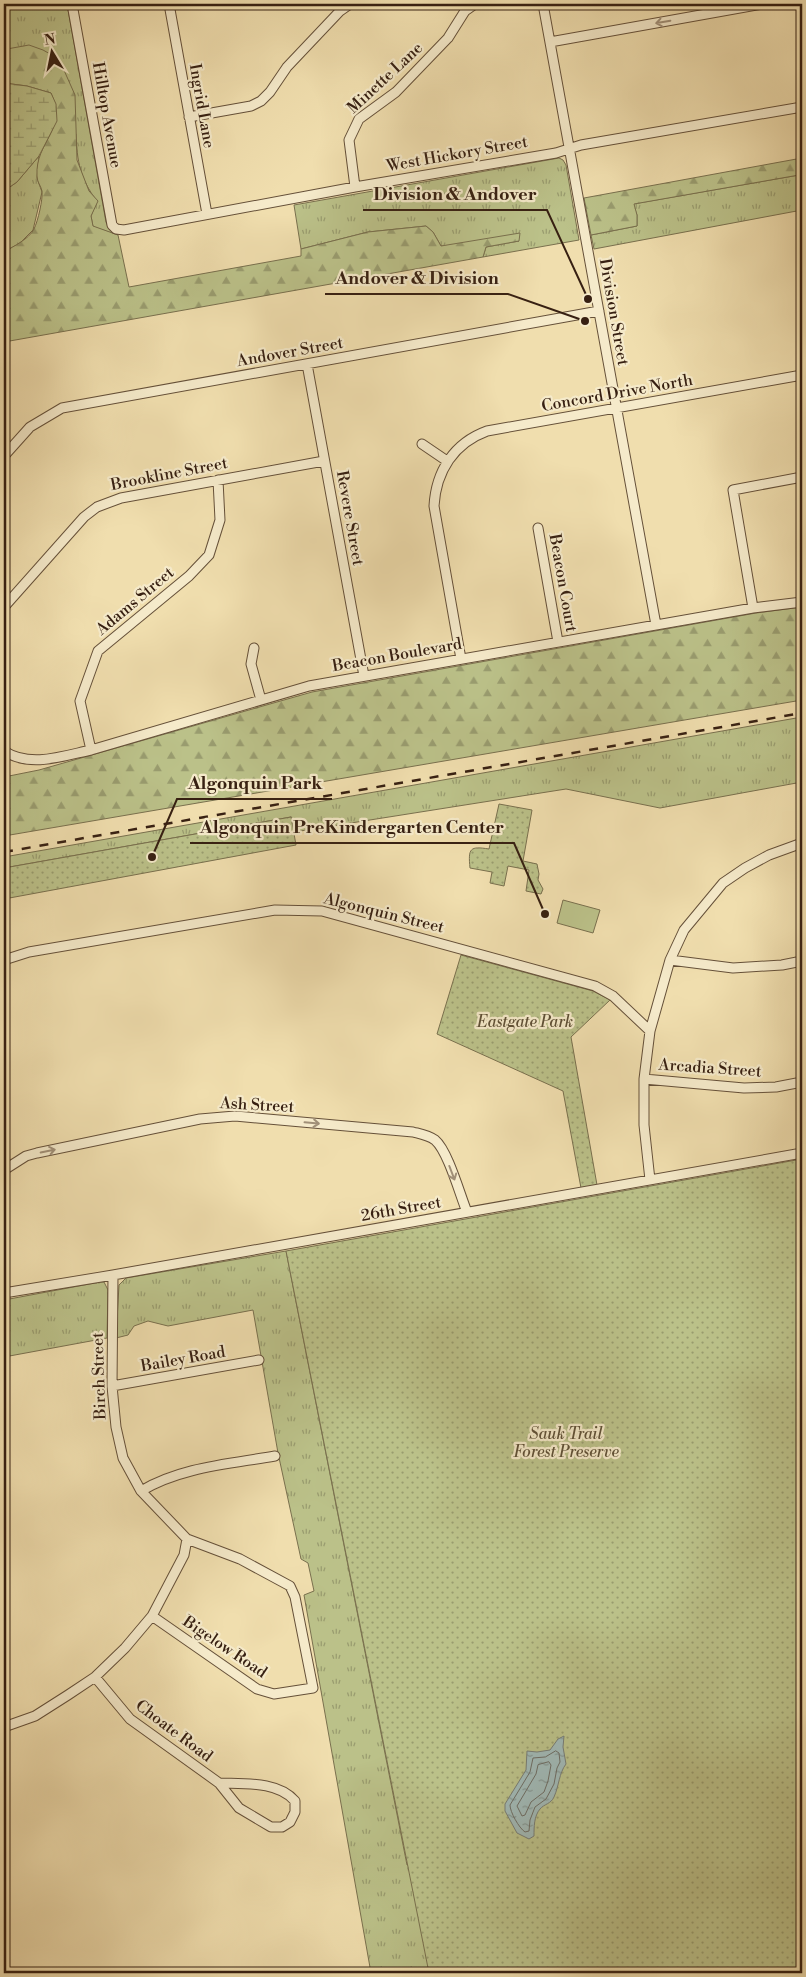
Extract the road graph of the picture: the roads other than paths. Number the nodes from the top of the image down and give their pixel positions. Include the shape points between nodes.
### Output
1 (72, 4) edge
2 (169, 4) edge
3 (350, 4) edge
4 (475, 4) edge
5 (544, 4) edge
6 (762, 4) edge
7 (550, 42) junction
8 (802, 107) edge
9 (189, 117) junction
10 (569, 149) junction
11 (356, 187) junction
12 (207, 214) junction
13 (116, 229) joint
14 (599, 311) junction
15 (307, 364) junction
16 (802, 375) edge
17 (617, 408) junction
18 (422, 444) dead end
19 (4, 456) edge
20 (324, 461) junction
21 (447, 461) junction
22 (802, 478) edge
23 (218, 480) junction
24 (538, 528) dead end
25 (802, 602) edge
26 (4, 607) edge
27 (753, 608) junction
28 (656, 625) junction
29 (558, 642) junction
30 (254, 648) dead end
31 (462, 659) junction
32 (364, 676) junction
33 (261, 700) junction
34 (91, 750) junction
35 (4, 751) edge
36 (802, 843) edge
37 (4, 960) edge
38 (670, 960) junction
39 (802, 961) edge
40 (650, 1031) junction
41 (644, 1079) junction
42 (802, 1082) edge
43 (802, 1153) edge
44 (4, 1170) edge
45 (650, 1180) junction
46 (467, 1212) junction
47 (113, 1275) junction
48 (4, 1292) edge
49 (259, 1360) dead end
50 (112, 1386) junction
51 (275, 1456) dead end
52 (141, 1491) junction
53 (187, 1539) junction
54 (152, 1616) junction
55 (94, 1677) junction
56 (4, 1728) edge
57 (219, 1783) junction

1 - 13 street, Hilltop Avenue via 112,225
2 - 9 street, Ingrid Lane
3 - 9 street via 287,67 261,101 251,106
4 - 11 street, Minette Lane via 465,11 448,38 396,92 359,119 349,140
5 - 7 street, Division Street
6 -> 7 street
7 - 10 street, Division Street
8 - 10 street, West Hickory Street
9 - 12 street, Ingrid Lane
10 - 11 street, West Hickory Street
10 - 14 street, Division Street
11 - 12 street, West Hickory Street
12 - 13 street, West Hickory Street
14 - 15 street, Andover Street
14 - 17 street, Division Street
15 - 19 street, Andover Street via 62,408 30,427
15 - 20 street, Revere Street
16 - 17 street, Concord Drive North
17 - 21 street, Concord Drive North via 488,432 462,445
17 - 28 street, Division Street
18 - 21 street
20 - 23 street, Brookline Street
20 - 32 street, Revere Street
21 - 31 street via 436,484 434,506
22 - 27 street via 733,490
23 - 26 street, Brookline Street via 121,498 97,507 84,517
23 - 34 street, Adams Street via 220,520 209,555 189,576 98,651 80,701
24 - 29 street, Beacon Court
25 - 27 street, Beacon Boulevard
27 - 28 street, Beacon Boulevard
28 - 29 street, Beacon Boulevard
29 - 31 street, Beacon Boulevard
30 - 33 street via 252,664
31 - 32 street, Beacon Boulevard
32 - 33 street, Beacon Boulevard via 309,686
33 - 34 street, Beacon Boulevard
34 - 35 street, Beacon Boulevard via 37,761
36 - 38 street via 769,855 723,883 684,930
37 - 40 street, Algonquin Street via 30,952 275,910 322,911 595,986 613,996
38 - 39 street via 733,968
38 - 40 street
40 - 41 street
41 - 42 street, Arcadia Street via 744,1088
41 - 45 street via 644,1125
43 - 45 street, 26th Street
44 -> 46 street, Ash Street via 37,1153 215,1117 235,1116 413,1132 426,1135 443,1150
45 - 46 street, 26th Street
46 - 47 street, 26th Street
47 - 48 street, 26th Street
47 - 50 street, Birch Street
49 - 50 street, Bailey Road
50 - 52 street, Birch Street via 123,1458
51 - 52 street via 180,1474
52 - 53 street, Birch Street
53 - 54 street via 184,1555
53 - 54 street, Bigelow Road via 240,1559 290,1586 313,1688 274,1694 257,1689
54 - 55 street
55 - 56 street via 35,1716
55 - 57 street, Choate Road via 130,1719
57 - 57 street, Choate Road via 239,1808 271,1827 282,1827 290,1822 295,1812 296,1801 279,1789

